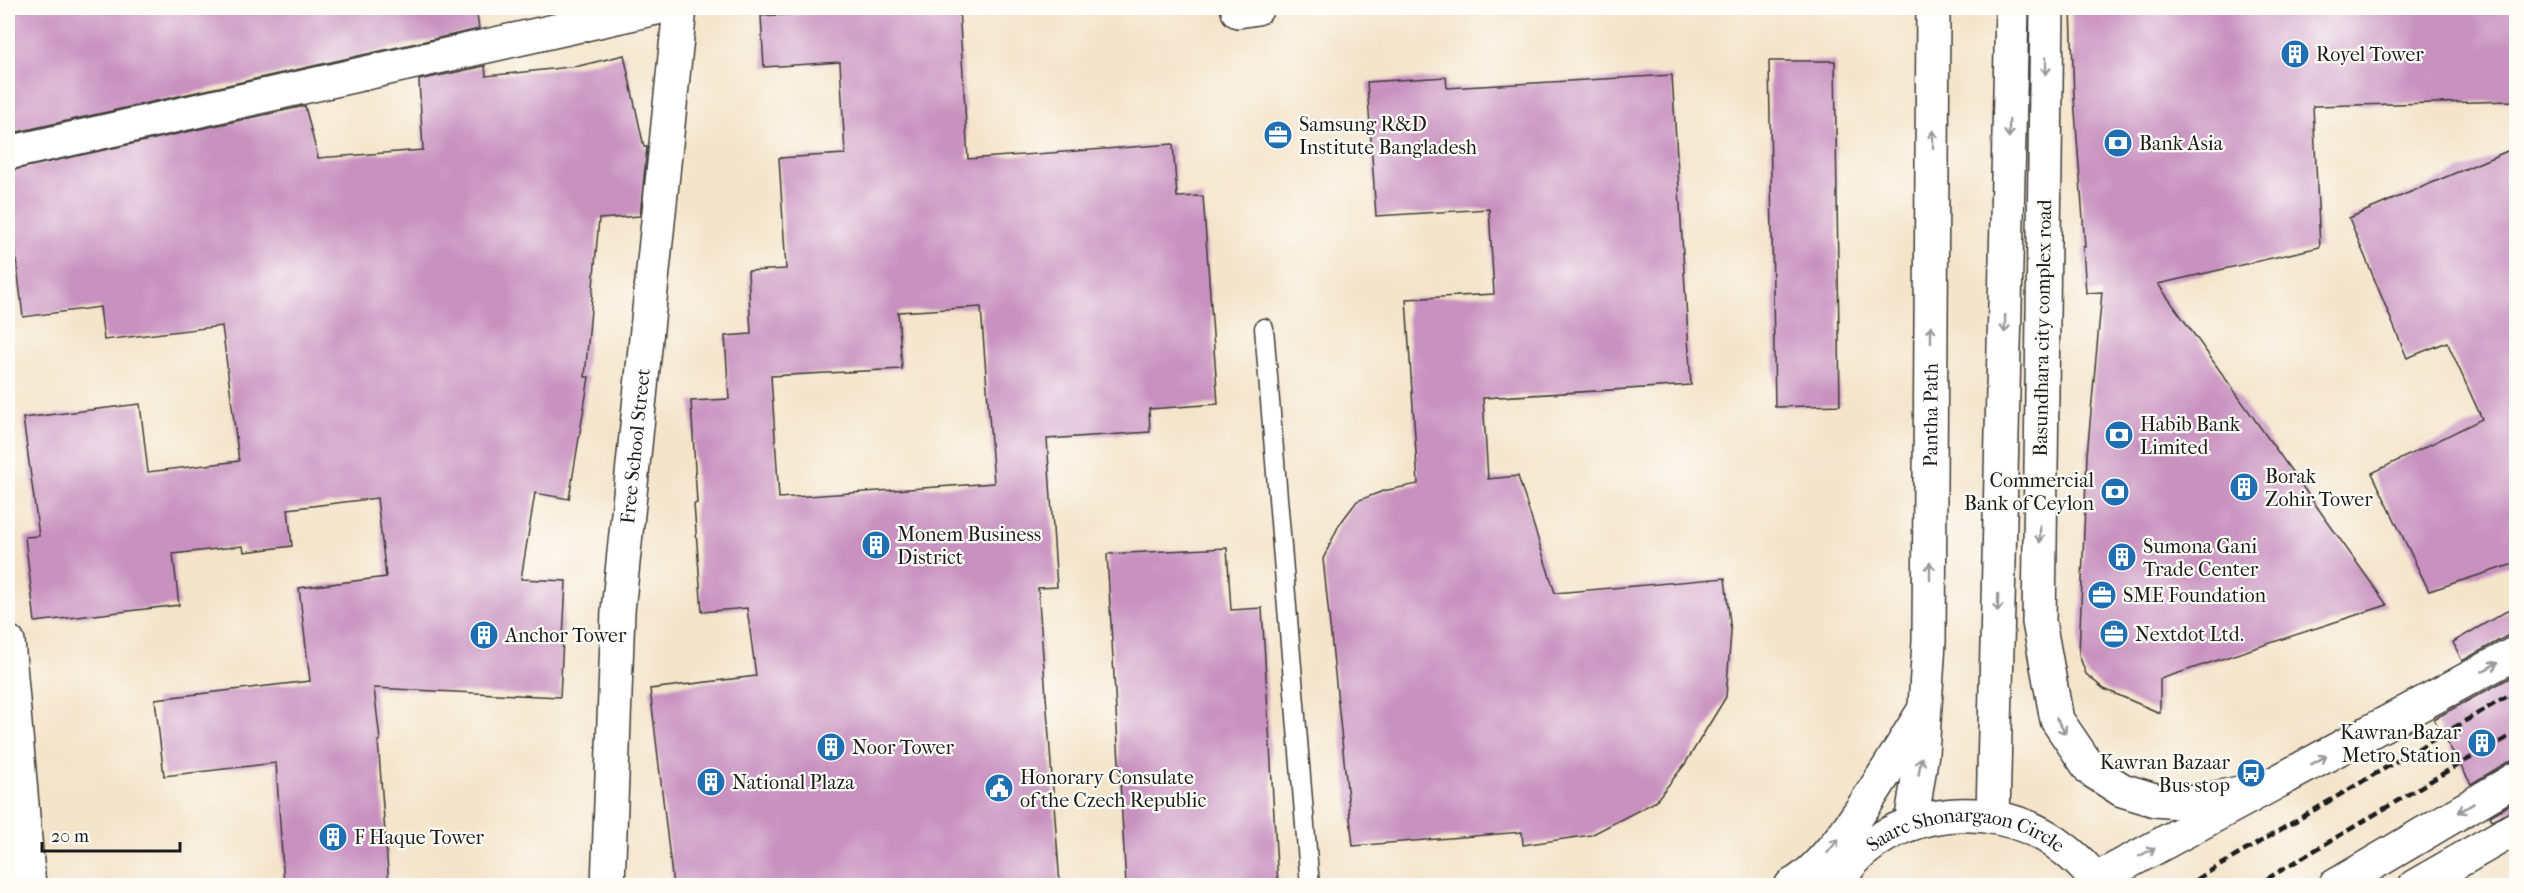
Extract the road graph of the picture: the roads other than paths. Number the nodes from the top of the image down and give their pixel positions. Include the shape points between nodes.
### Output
1 (657, 8) edge
2 (680, 8) edge
3 (1934, 8) edge
4 (2012, 8) edge
5 (2047, 8) edge
6 (8, 153) edge
7 (1264, 328) dead end
8 (8, 642) edge
9 (2517, 653) edge
10 (1925, 708) junction
11 (2517, 779) edge
12 (2272, 786) junction
13 (1994, 816) junction
14 (1911, 824) junction
15 (2517, 828) edge
16 (2096, 883) edge
17 (29, 885) edge
18 (608, 885) edge
19 (1310, 885) edge
20 (1791, 885) edge
21 (1834, 885) edge
22 (2336, 885) edge
23 (2415, 885) edge

1 - 6 main road
2 - 18 main road, Free School Street via 618,611
10 -> 3 main road, Pantha Path via 1929,642
4 -> 13 main road
5 -> 12 main road, Basundhara city complex road via 2038,622 2057,720 2091,770 2122,790 2155,800 2193,803
7 - 19 lane
8 - 17 main road
12 -> 9 main road
14 -> 10 main road, Pantha Path
20 -> 10 main road via 1817,864 1853,820
11 -> 22 main road
16 -> 12 main road
13 - 14 main road, Saarc Shonargaon Circle via 1952,814
13 - 16 main road, Saarc Shonargaon Circle via 2032,828 2067,850
14 - 21 main road, Saarc Shonargaon Circle via 1881,839 1855,860
15 - 23 main road

